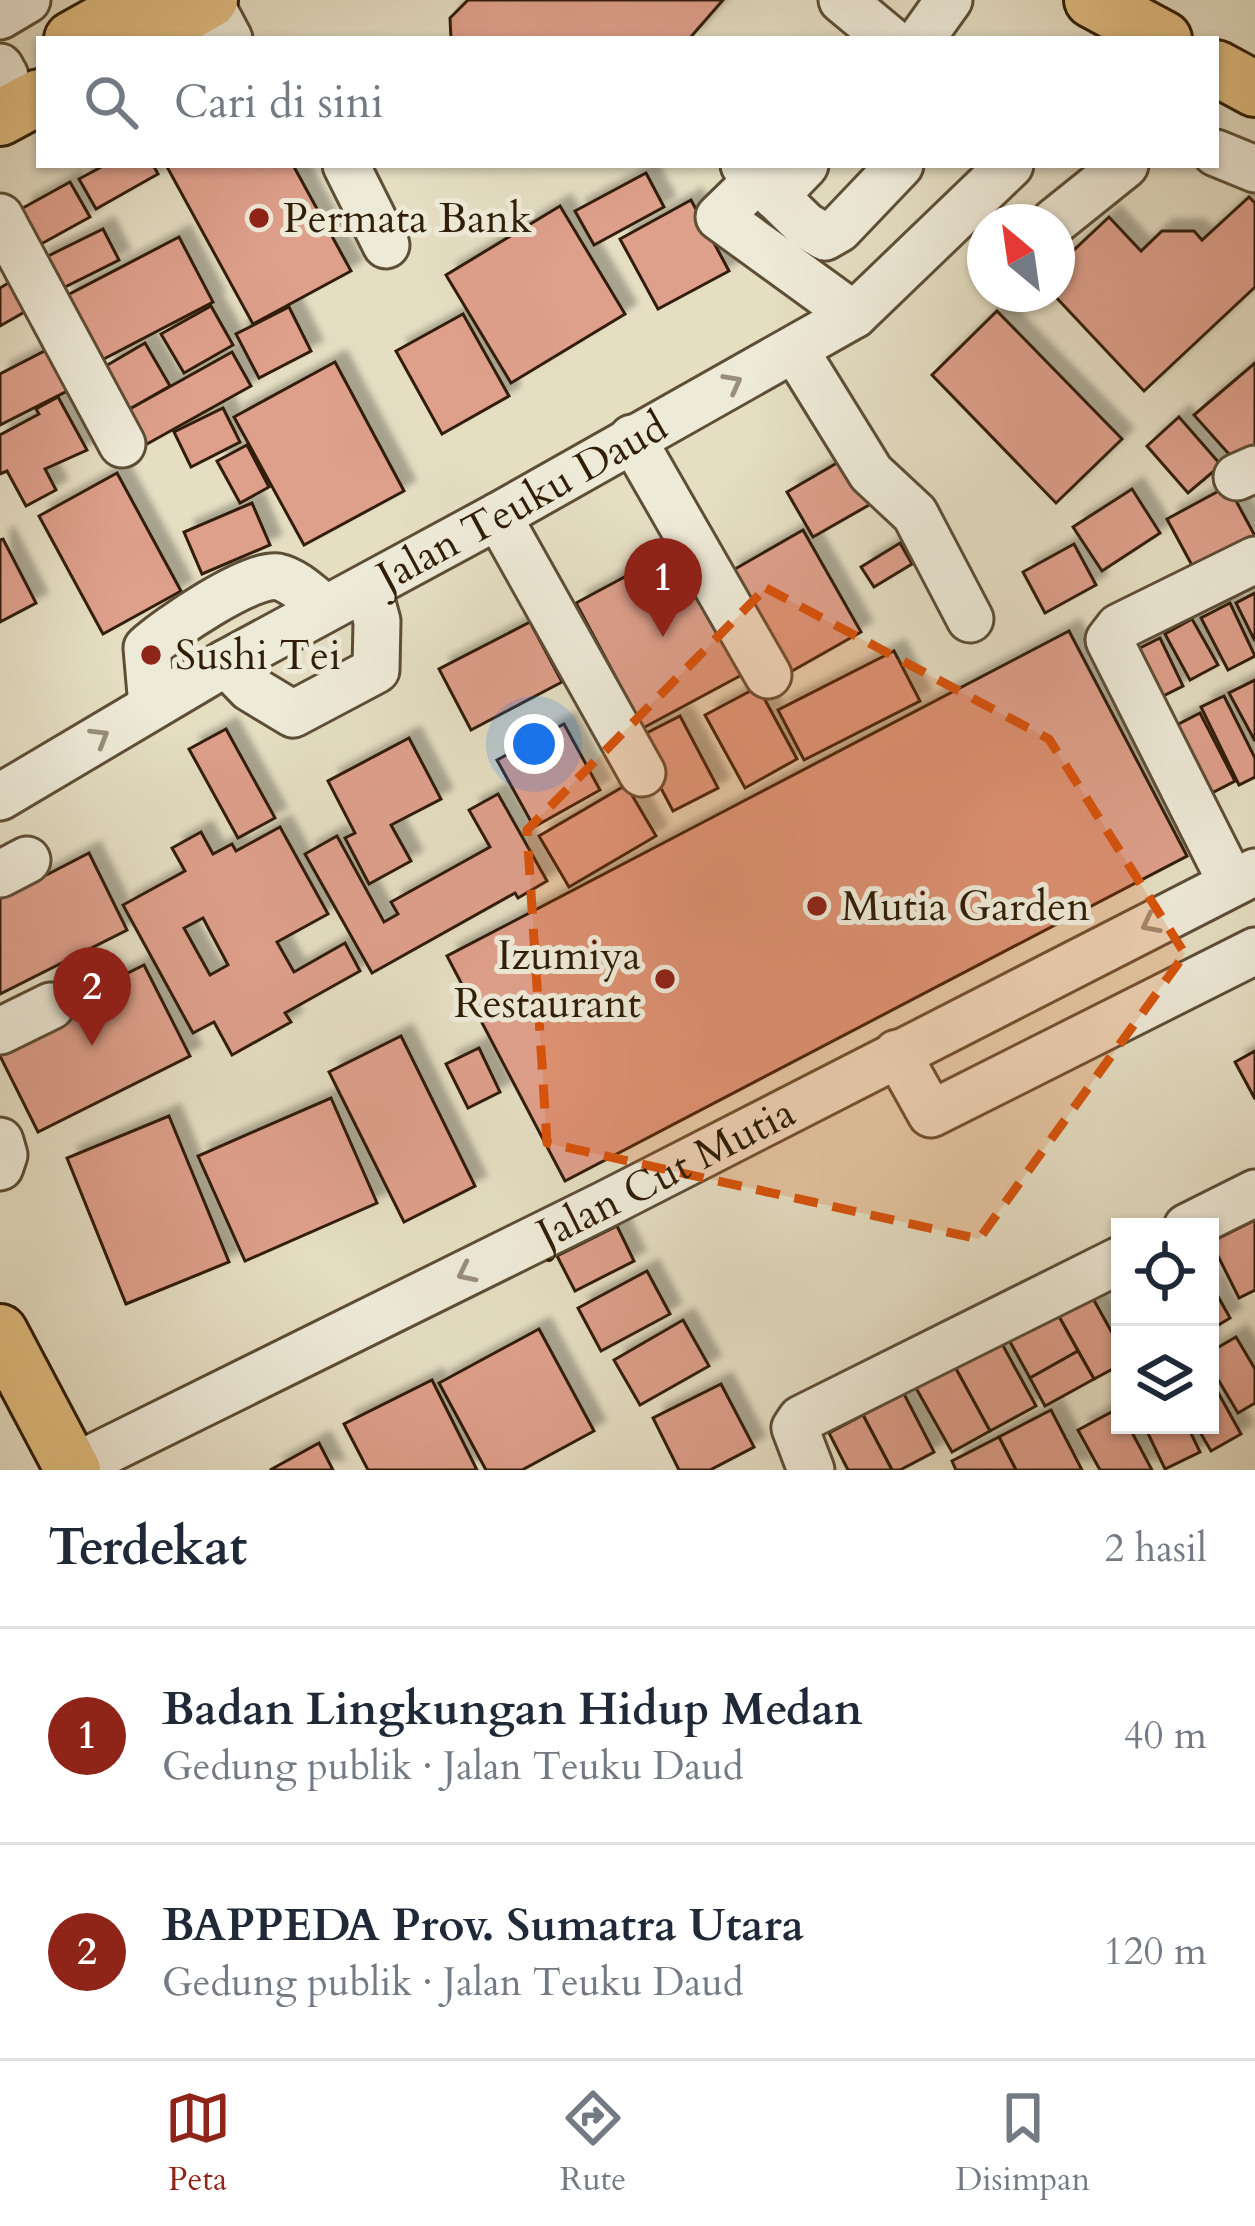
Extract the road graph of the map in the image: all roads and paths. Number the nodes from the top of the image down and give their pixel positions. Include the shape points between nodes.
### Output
1 (27, 0) edge
2 (210, 0) edge
3 (949, 0) edge
4 (1092, 0) edge
5 (138, 11) edge
6 (0, 16) edge
7 (79, 36) edge
8 (228, 36) edge
9 (924, 36) edge
10 (1152, 36) edge
11 (1219, 70) edge
12 (1255, 89) edge
13 (1219, 154) edge
14 (348, 168) edge
15 (897, 168) edge
16 (1121, 168) edge
17 (1255, 169) edge
18 (1001, 174) edge
19 (777, 198) edge
20 (1022, 204) edge
21 (1075, 205) edge
22 (0, 217) edge
23 (386, 245) dead end
24 (854, 315) junction
25 (795, 350) junction
26 (632, 438) junction
27 (122, 444) dead end
28 (498, 516) junction
29 (1255, 560) edge
30 (368, 588) junction
31 (325, 608) junction
32 (970, 619) dead end
33 (226, 663) junction
34 (768, 675) dead end
35 (152, 706) junction
36 (642, 773) dead end
37 (0, 797) edge
38 (1243, 877) edge
39 (1255, 951) edge
40 (51, 1006) dead end
41 (985, 1008) junction
42 (0, 1030) edge
43 (897, 1053) junction
44 (1017, 1070) junction
45 (0, 1141) edge
46 (0, 1167) edge
47 (1255, 1193) edge
48 (1205, 1218) edge
49 (1111, 1264) edge
50 (0, 1332) edge
51 (72, 1469) edge
52 (811, 1470) edge

1 - 6 street
2 - 5 main road
2 - 8 street
3 - 9 street
4 - 10 main road
5 - 7 main road
11 - 12 main road
13 - 17 street
14 - 23 street
15 - 19 street via 831,236 817,234
16 - 21 street
18 - 20 street
18 - 24 street, Jalan Teuku Daud
19 - 24 street
22 - 27 street
24 - 25 street, Jalan Teuku Daud
26 -> 25 street, Jalan Teuku Daud
25 - 32 street via 871,473 915,514
26 - 28 street, Jalan Teuku Daud
26 - 34 street
28 - 30 street, Jalan Teuku Daud
28 - 36 street
29 - 38 street via 1119,627 1109,640
30 - 31 street, Jalan Teuku Daud
30 - 33 street via 376,670 293,714
31 - 33 street, Jalan Teuku Daud
31 - 35 street via 277,576 258,578 147,648
33 - 35 street, Jalan Teuku Daud
37 -> 35 street, Jalan Teuku Daud
38 -> 41 street, Jalan Cut Mutia
39 - 44 street
40 - 42 street
41 - 43 street, Jalan Cut Mutia
41 - 44 street
43 - 44 street via 931,1114
43 -> 51 street, Jalan Cut Mutia via 164,1440
45 - 46 street
47 - 48 street
49 - 52 street via 801,1419 797,1442
50 - 51 main road

